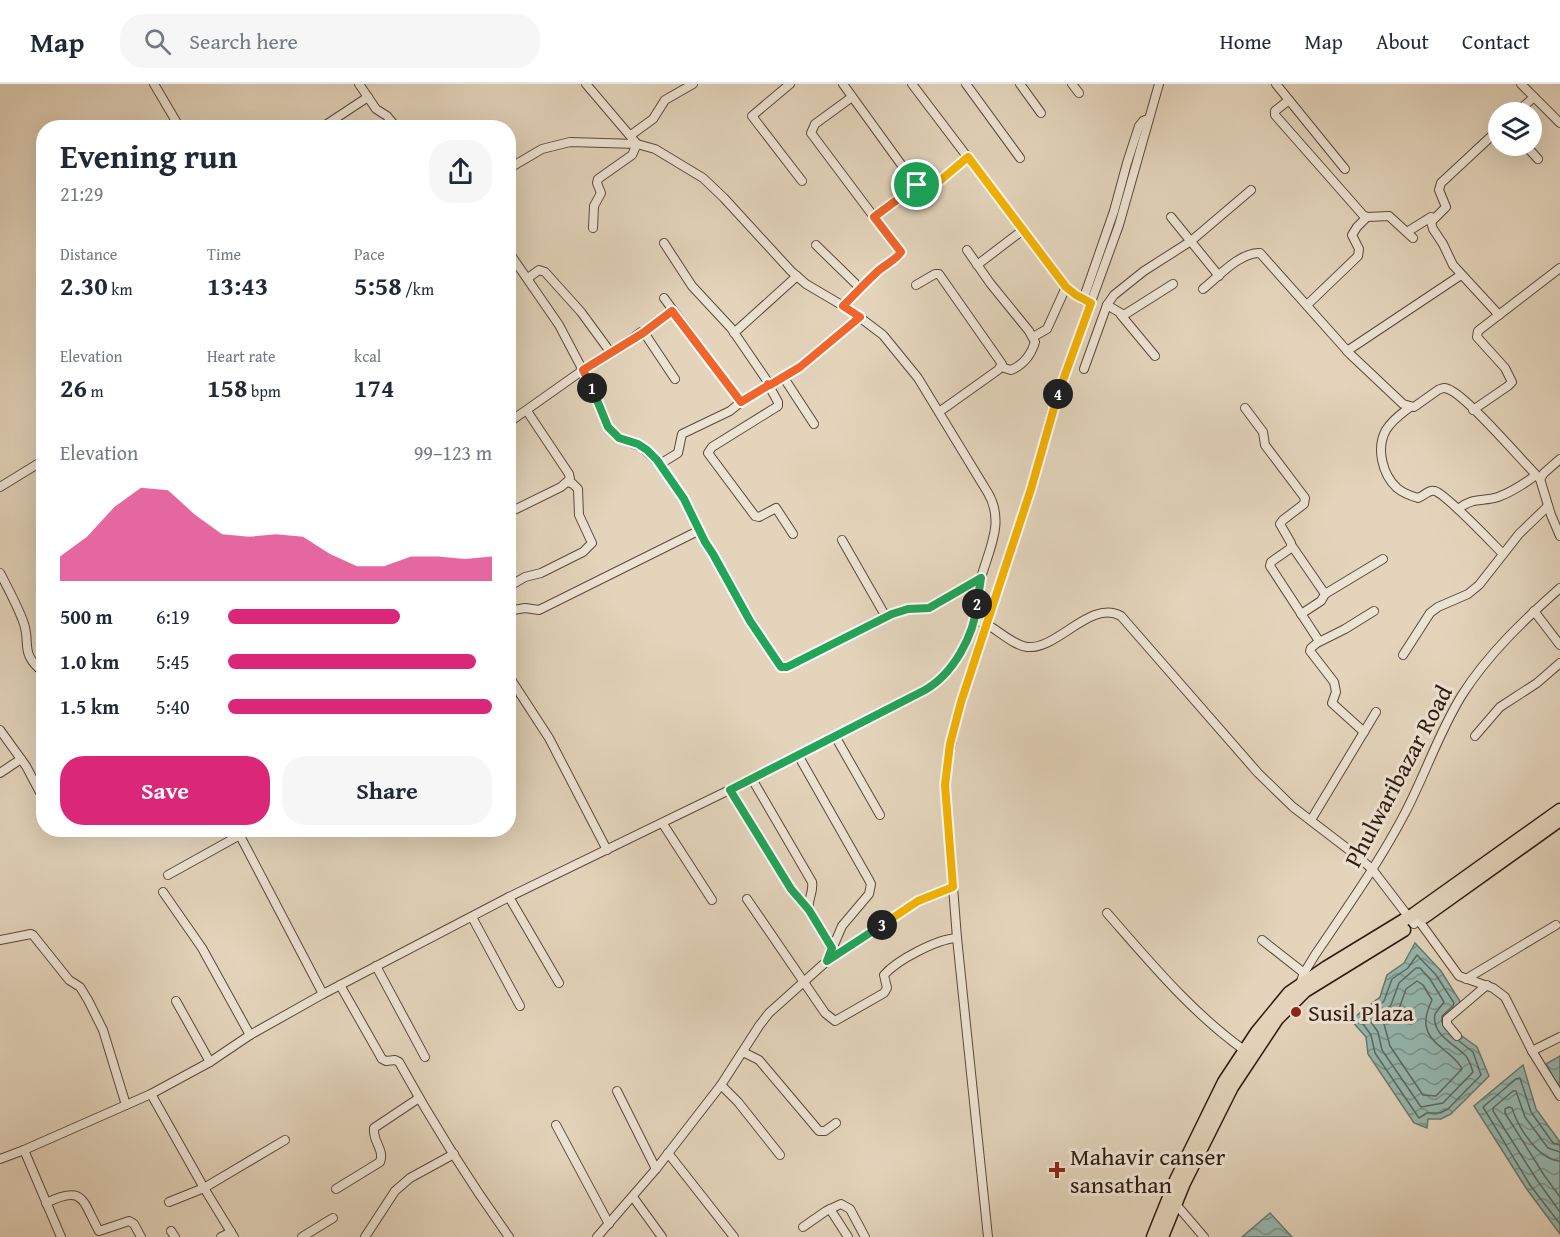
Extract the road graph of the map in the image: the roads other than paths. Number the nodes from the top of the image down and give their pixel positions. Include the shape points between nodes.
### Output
1 (154, 84) edge
2 (359, 84) edge
3 (586, 84) edge
4 (693, 84) edge
5 (790, 84) edge
6 (843, 84) edge
7 (912, 84) edge
8 (966, 84) edge
9 (1020, 84) edge
10 (1072, 84) edge
11 (1159, 84) edge
12 (1276, 84) edge
13 (1521, 84) edge
14 (1079, 93) dead end
15 (368, 97) junction
16 (852, 97) junction
17 (1534, 97) junction
18 (1289, 100) junction
19 (1528, 102) edge
20 (1041, 112) dead end
21 (175, 120) edge
22 (333, 120) edge
23 (391, 120) edge
24 (1560, 123) edge
25 (631, 135) junction
26 (1488, 139) edge
27 (637, 144) junction
28 (1535, 156) edge
29 (968, 157) junction
30 (1020, 158) dead end
31 (1538, 159) dead end
32 (516, 164) edge
33 (1345, 169) dead end
34 (802, 181) dead end
35 (916, 185) junction
36 (1251, 190) dead end
37 (1371, 208) dead end
38 (1382, 215) junction
39 (874, 217) junction
40 (1171, 217) dead end
41 (1367, 217) junction
42 (1431, 217) dead end
43 (593, 228) dead end
44 (1023, 230) junction
45 (1191, 241) junction
46 (664, 243) dead end
47 (816, 245) dead end
48 (967, 250) dead end
49 (516, 261) edge
50 (977, 265) junction
51 (1560, 268) edge
52 (1461, 275) junction
53 (797, 276) junction
54 (1219, 276) junction
55 (528, 278) junction
56 (1173, 284) dead end
57 (916, 285) dead end
58 (1066, 287) junction
59 (860, 288) junction
60 (1203, 289) dead end
61 (664, 298) dead end
62 (1087, 301) junction
63 (1107, 305) junction
64 (1307, 305) junction
65 (843, 306) junction
66 (672, 311) junction
67 (1121, 315) junction
68 (1499, 315) junction
69 (860, 317) junction
70 (643, 333) junction
71 (734, 333) junction
72 (1033, 337) junction
73 (1347, 351) junction
74 (611, 353) junction
75 (1155, 356) dead end
76 (1001, 367) junction
77 (1084, 369) dead end
78 (583, 370) junction
79 (784, 378) junction
80 (675, 379) dead end
81 (768, 384) junction
82 (741, 402) junction
83 (1410, 407) junction
84 (1245, 408) dead end
85 (1473, 410) junction
86 (527, 411) junction
87 (939, 412) junction
88 (516, 418) edge
89 (814, 424) dead end
90 (1560, 459) edge
91 (660, 464) junction
92 (36, 465) edge
93 (1538, 477) junction
94 (568, 482) junction
95 (0, 487) edge
96 (1548, 506) junction
97 (516, 509) edge
98 (1458, 509) junction
99 (700, 530) junction
100 (793, 534) dead end
101 (1560, 536) edge
102 (842, 540) dead end
103 (1292, 546) junction
104 (1503, 554) junction
105 (1383, 559) dead end
106 (0, 573) edge
107 (981, 578) junction
108 (516, 582) edge
109 (1560, 588) edge
110 (1325, 594) junction
111 (516, 610) edge
112 (1374, 611) dead end
113 (1534, 611) junction
114 (1301, 614) junction
115 (886, 617) junction
116 (975, 620) junction
117 (986, 624) junction
118 (1319, 641) junction
119 (1560, 645) edge
120 (1403, 655) dead end
121 (1560, 663) edge
122 (36, 665) edge
123 (516, 687) edge
124 (1376, 712) dead end
125 (0, 730) edge
126 (1364, 732) junction
127 (835, 736) junction
128 (1475, 736) dead end
129 (798, 755) junction
130 (21, 759) junction
131 (0, 773) edge
132 (752, 779) junction
133 (36, 784) edge
134 (730, 790) junction
135 (1560, 810) edge
136 (880, 815) dead end
137 (1311, 820) junction
138 (1560, 820) edge
139 (663, 824) junction
140 (231, 837) edge
141 (242, 837) edge
142 (608, 850) junction
143 (1487, 867) junction
144 (1372, 869) junction
145 (168, 874) dead end
146 (953, 887) junction
147 (164, 892) dead end
148 (509, 897) junction
149 (747, 899) dead end
150 (712, 900) dead end
151 (809, 910) junction
152 (1107, 913) dead end
153 (472, 917) junction
154 (1414, 919) junction
155 (1556, 925) dead end
156 (957, 938) junction
157 (0, 940) edge
158 (1262, 940) dead end
159 (832, 948) junction
160 (827, 961) junction
161 (376, 966) junction
162 (1302, 979) junction
163 (1466, 979) junction
164 (559, 983) dead end
165 (803, 983) junction
166 (340, 985) junction
167 (1486, 986) junction
168 (323, 994) junction
169 (1295, 999) junction
170 (176, 1001) dead end
171 (520, 1006) dead end
172 (250, 1035) junction
173 (1457, 1036) dead end
174 (1560, 1037) edge
175 (1244, 1050) junction
176 (1532, 1051) junction
177 (743, 1052) junction
178 (425, 1057) dead end
179 (210, 1062) junction
180 (721, 1085) junction
181 (617, 1091) dead end
182 (151, 1094) junction
183 (1560, 1096) edge
184 (419, 1098) junction
185 (126, 1105) junction
186 (836, 1123) dead end
187 (556, 1125) dead end
188 (285, 1140) dead end
189 (24, 1150) junction
190 (668, 1153) junction
191 (454, 1154) junction
192 (780, 1155) dead end
193 (0, 1159) edge
194 (656, 1169) junction
195 (204, 1188) junction
196 (336, 1189) dead end
197 (633, 1197) junction
198 (1172, 1200) junction
199 (169, 1202) dead end
200 (46, 1203) junction
201 (830, 1209) junction
202 (333, 1218) dead end
203 (609, 1224) junction
204 (803, 1227) dead end
205 (232, 1235) edge
206 (61, 1237) edge
207 (141, 1237) edge
208 (221, 1237) edge
209 (302, 1237) edge
210 (365, 1237) edge
211 (509, 1237) edge
212 (597, 1237) edge
213 (662, 1237) edge
214 (734, 1237) edge
215 (848, 1237) edge
216 (865, 1237) edge
217 (988, 1237) edge
218 (1153, 1237) edge
219 (1162, 1237) edge
220 (1204, 1237) edge

1 - 21 street
2 - 15 street
3 - 25 street
4 - 25 street via 665,100 653,119
5 - 34 street via 753,117
6 - 16 street
7 - 29 street
8 - 30 street
9 - 20 street
10 - 14 street
11 - 62 street via 1119,225
12 - 18 street
13 - 17 street
15 - 22 street
15 - 23 street
16 - 35 street
16 - 39 street via 814,124 811,133
17 - 19 street
17 - 24 street
18 - 33 street
18 - 41 street via 1275,111 1277,118
25 - 27 street
26 - 52 street via 1439,185 1446,207 1432,219 1431,225
27 - 32 street via 561,144 542,149
27 - 43 street via 632,155 597,180 602,193 594,206
27 - 53 street via 655,149 703,178
28 - 31 street
29 - 35 street via 929,190
29 - 44 street
35 - 39 street
36 - 45 street
37 - 38 street
38 - 41 street
38 - 42 street via 1394,219 1410,235
39 - 59 street via 901,252
40 - 45 street
41 - 64 street via 1352,235 1358,256
44 - 50 street
44 - 58 street
45 - 54 street
45 - 63 street via 1127,283
46 - 71 street via 698,294
47 - 59 street
48 - 50 street
49 - 55 street
50 - 72 street
51 - 68 street
52 - 68 street
52 - 73 street
53 - 65 street
53 - 71 street
54 - 60 street
54 - 64 street via 1242,259 1260,254
55 - 74 street via 539,270 545,272
55 - 78 street
56 - 67 street
57 - 76 street via 939,274 1001,360
58 - 62 street
58 - 72 street via 1047,329
59 - 65 street
61 - 66 street
62 - 117 street
63 - 67 street
63 - 77 street
64 - 73 street
65 - 69 street
66 - 70 street
66 - 82 street
67 - 75 street
68 - 85 street via 1477,334 1512,382
69 - 79 street
69 - 87 street via 897,351
70 - 74 street
70 - 80 street
71 - 81 street
72 - 76 street via 1033,347 1021,365 1011,370
73 - 83 street
74 - 78 street
76 - 87 street
78 - 86 street
78 - 91 street via 608,427 619,438 642,447
79 - 81 street
79 - 89 street
81 - 82 street
81 - 100 street via 778,406 708,453 755,516 778,508
82 - 91 street via 682,434 678,453
83 - 85 street via 1442,388 1455,393
83 - 98 street via 1394,420 1382,440 1380,454 1387,474 1403,492 1418,498 1433,491
84 - 103 street via 1263,432 1265,445 1305,498 1302,507 1280,524
85 - 93 street
86 - 88 street
86 - 94 street via 569,474
87 - 107 street via 995,508 996,526
90 - 93 street
91 - 99 street
92 - 95 street
93 - 96 street
93 - 98 street via 1505,494 1470,501
94 - 97 street
94 - 108 street via 578,489 579,515 592,543 583,552
96 - 101 street
96 - 104 street
98 - 104 street
99 - 111 street via 539,610
99 - 115 street via 750,621 781,667
102 - 115 street
103 - 110 street
103 - 114 street via 1269,566
104 - 120 street via 1475,589 1430,613
105 - 110 street
106 - 122 street via 24,623 25,647
107 - 115 street via 929,608 908,609
107 - 116 street
109 - 113 street, Phulwaribazar Road
110 - 114 street
112 - 118 street
113 - 119 street
113 - 144 street, Phulwaribazar Road via 1500,646 1462,695 1426,772
114 - 118 street
116 - 117 street
116 - 127 street via 951,668 940,680
117 - 137 street via 1019,644 1032,647 1102,612 1121,616 1258,773
117 - 146 street via 954,724 947,763 945,785
118 - 126 street via 1310,651 1334,682 1332,703
121 - 128 street via 1537,684 1500,707
123 - 142 street via 549,738
124 - 126 street
125 - 130 street
126 - 137 street
127 - 129 street
127 - 136 street
129 - 132 street
129 - 159 street via 871,884 866,898 842,926
130 - 131 street
130 - 133 street
132 - 134 street
132 - 151 street via 812,882
134 - 139 street
134 - 151 street via 791,889
135 - 143 highway
137 - 144 street
138 - 143 highway
139 - 142 street
139 - 150 street
140 - 145 street
141 - 168 street
142 - 148 street
143 - 154 highway
144 - 154 street
144 - 162 street, Phulwaribazar Road
146 - 156 street
146 - 160 street via 912,905
147 - 172 street via 202,948
148 - 153 street
148 - 164 street
149 - 165 street
151 - 159 street
152 - 175 street via 1183,999
153 - 161 street
153 - 171 street
154 - 162 highway
154 - 163 street via 1438,944 1454,971
154 - 169 highway
155 - 163 street
156 - 165 street via 934,943 892,968 884,975 884,993 836,1021 828,1017
156 - 217 street
157 - 185 street via 33,935 69,980 80,987 103,1030
158 - 162 street
159 - 160 street
160 - 165 street
161 - 166 street
161 - 178 street
162 - 169 street, Phulwaribazar Road
162 - 175 highway
163 - 167 street
165 - 177 street via 769,1013
166 - 168 street
166 - 184 street via 382,1059 399,1062
167 - 173 street via 1447,1019
167 - 176 street via 1505,997
168 - 172 street
169 - 198 highway via 1264,1037 1232,1087
170 - 179 street
172 - 179 street
174 - 176 street
175 - 198 highway via 1220,1091
176 - 183 street
177 - 180 street
177 - 186 street via 759,1059 819,1131
179 - 182 street
180 - 190 street
180 - 192 street
181 - 194 street
182 - 185 street
182 - 195 street
184 - 191 street
184 - 196 street via 374,1128 382,1154 380,1162
185 - 189 street
187 - 203 street
188 - 195 street
189 - 193 street
189 - 200 street
190 - 194 street
190 - 214 street
191 - 210 street via 402,1184
191 - 211 street
194 - 197 street
195 - 199 street
195 - 205 street
197 - 203 street
197 - 213 street
198 - 218 highway
198 - 219 highway
198 - 220 street
200 - 206 street
200 - 207 street via 63,1195 78,1196 99,1231 129,1221
201 - 204 street
201 - 215 street
201 - 216 street via 846,1205
202 - 209 street
203 - 212 street
205 - 208 street

